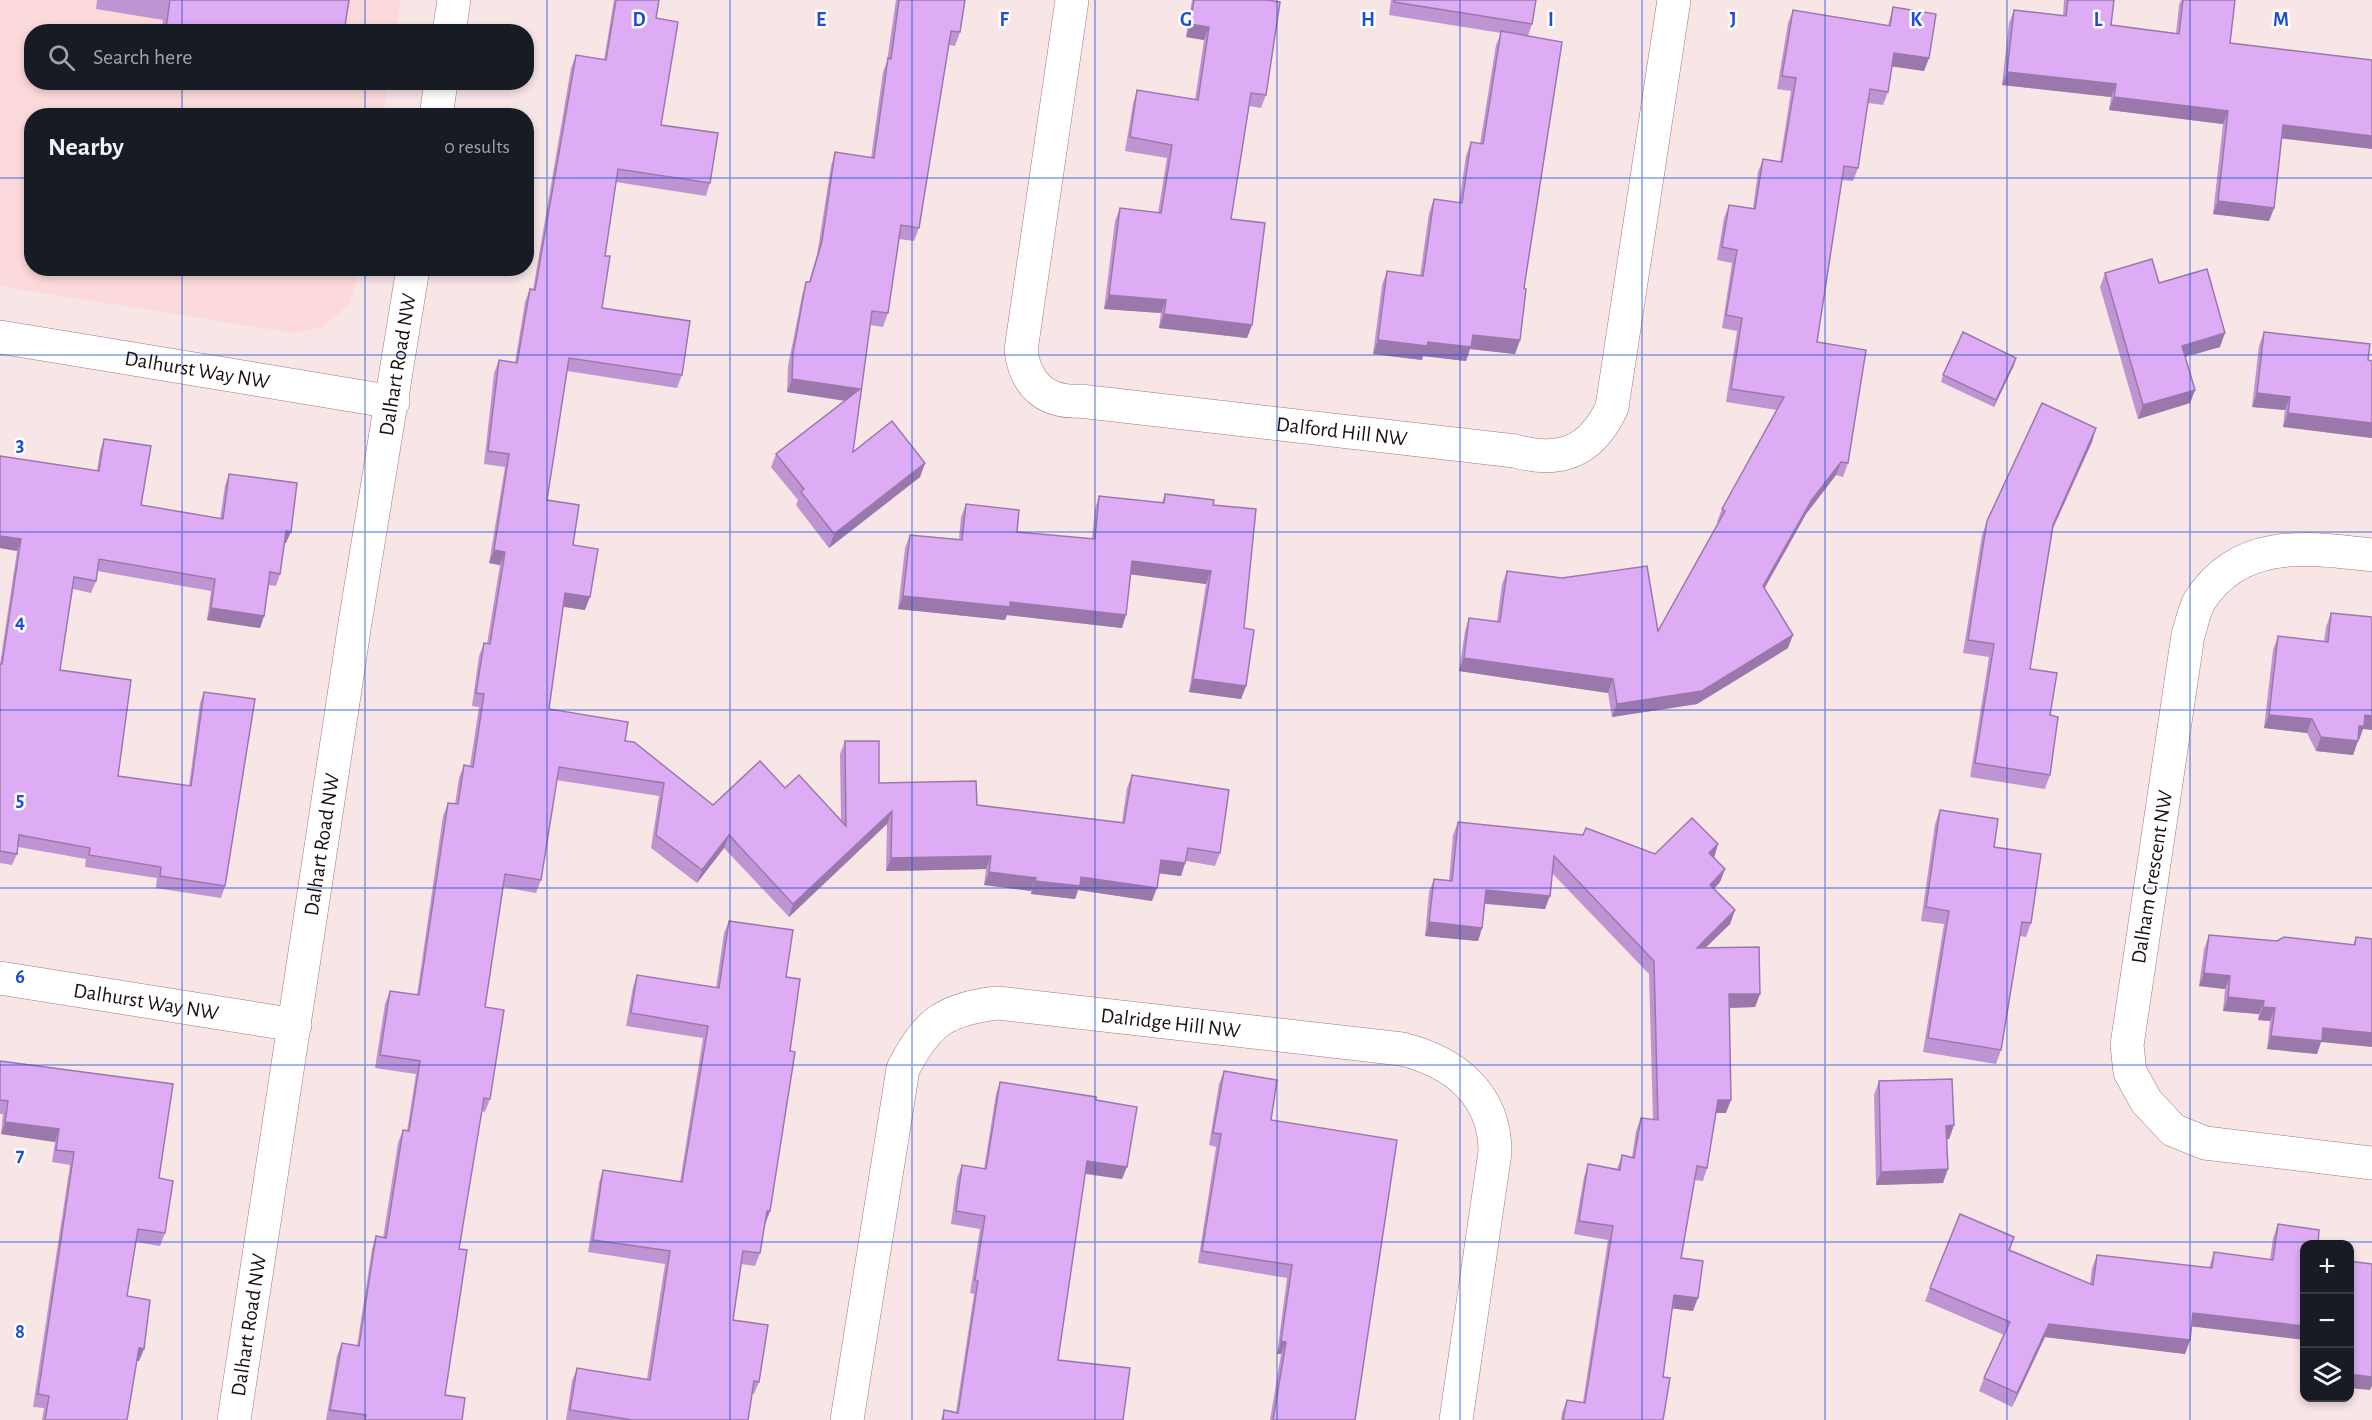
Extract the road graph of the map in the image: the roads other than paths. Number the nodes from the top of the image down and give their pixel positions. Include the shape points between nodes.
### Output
1 (454, 0) edge
2 (1072, 0) edge
3 (1674, 0) edge
4 (450, 24) edge
5 (440, 90) edge
6 (437, 108) edge
7 (412, 276) edge
8 (0, 336) edge
9 (393, 402) junction
10 (2372, 555) edge
11 (0, 978) edge
12 (295, 1025) junction
13 (2372, 1163) edge
14 (234, 1420) edge
15 (847, 1420) edge
16 (1456, 1420) edge

1 - 4 street
2 - 3 street, Dalford Hill NW via 1021,350 1023,367 1040,392 1066,402 1515,451 1536,457 1558,456 1579,448 1593,438 1612,407
5 - 6 street
7 - 9 street, Dalhart Road NW
8 - 9 street, Dalhurst Way NW
9 - 12 street, Dalhart Road NW via 355,623
10 - 13 street, Dalham Crescent NW via 2286,548 2246,558 2220,575 2199,601 2188,635 2127,1045 2130,1072 2146,1101 2173,1130 2205,1143
11 - 12 street, Dalhurst Way NW
12 - 14 street, Dalhart Road NW
15 - 16 street, Dalridge Hill NW via 903,1069 918,1039 942,1018 967,1006 998,1003 1402,1049 1450,1067 1486,1108 1495,1134

